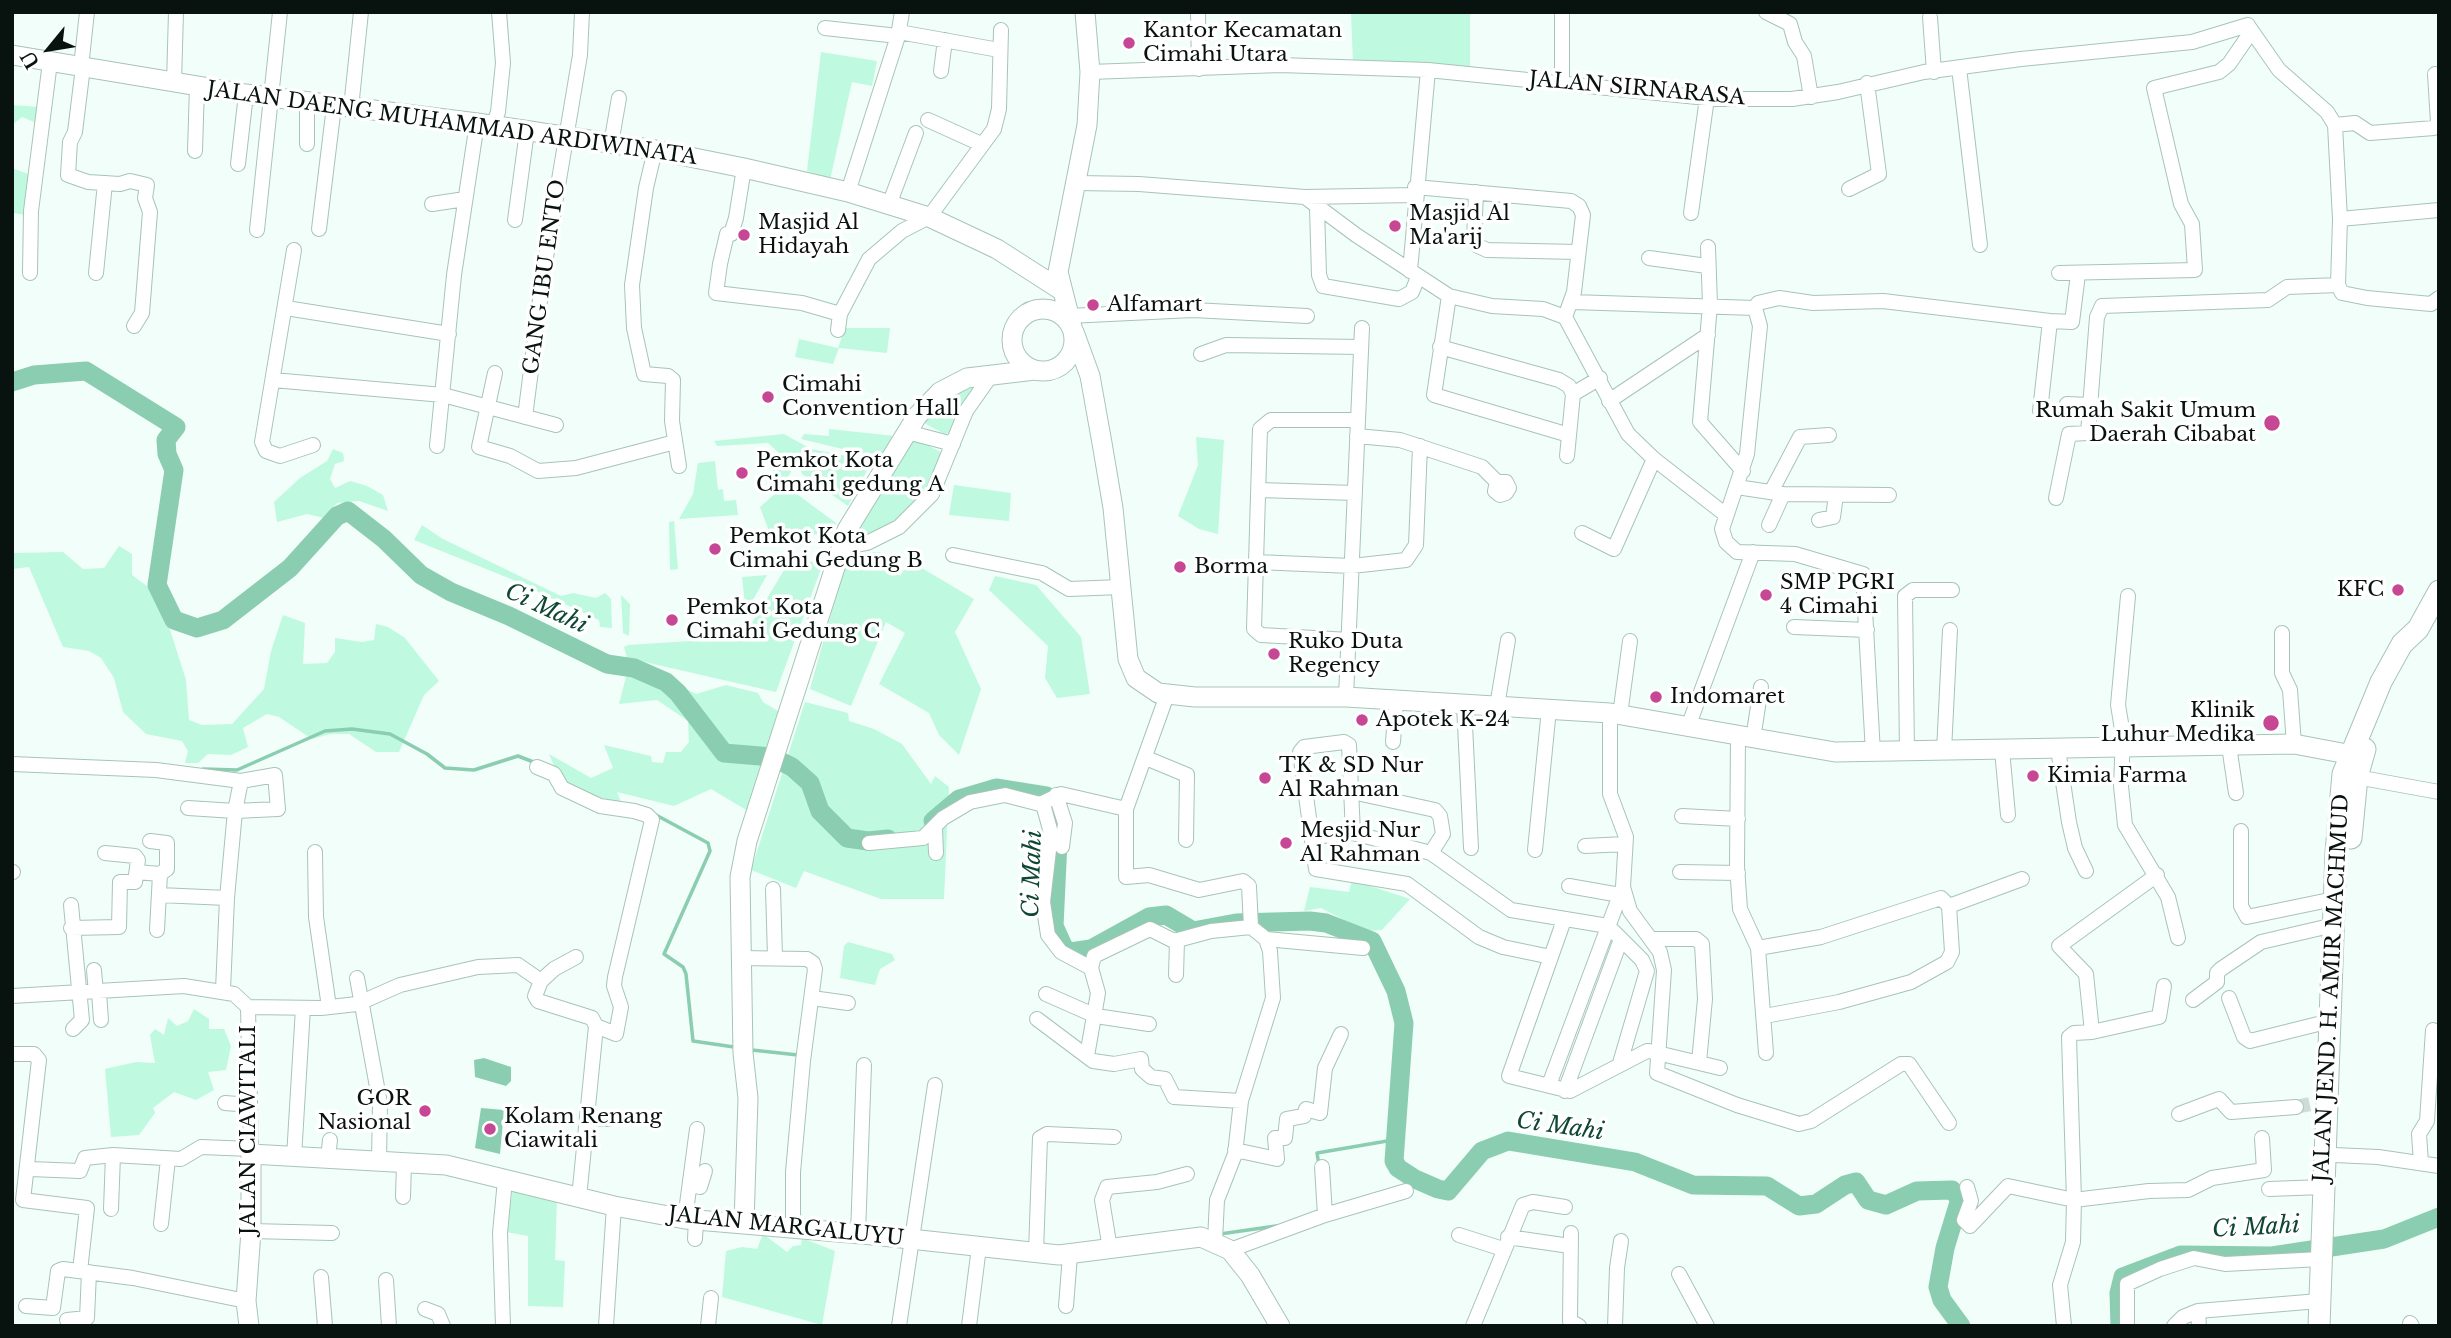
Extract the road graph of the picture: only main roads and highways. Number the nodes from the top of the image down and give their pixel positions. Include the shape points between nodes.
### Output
1 (1085, 12) edge
2 (12, 55) edge
3 (1053, 284) junction
4 (1071, 325) junction
5 (1017, 326) junction
6 (1040, 370) junction
7 (992, 374) junction
8 (1090, 376) junction
9 (2439, 590) edge
10 (2353, 765) junction
11 (251, 1152) joint
12 (740, 1224) junction
13 (2325, 1249) junction
14 (249, 1326) edge
15 (1280, 1326) edge
16 (2319, 1326) edge
17 (2329, 1326) edge

1 - 3 main road via 1090,72 1087,125
2 - 3 main road, JALAN DAENG MUHAMMAD ARDIWINATA via 307,107 488,122 744,168 849,192 929,217 997,249
3 - 4 main road
3 - 5 main road
4 - 5 main road via 1048,309 1029,312
4 - 6 main road via 1073,351 1068,359 1054,369
4 - 8 main road
5 - 6 main road via 1015,353
5 - 7 main road
6 - 7 main road
6 - 8 main road
7 - 12 main road via 967,378 940,391 928,403 907,432 850,538 747,841 740,877
8 - 10 main road via 1112,508 1128,659 1143,685 1167,695 1346,697 1615,714 1800,748 1872,753 2294,744
9 - 10 highway, JALAN JEND. H. AMIR MACHMUD via 2418,629 2406,638 2391,664
10 - 13 highway, JALAN JEND. H. AMIR MACHMUD via 2334,1155
10 - 13 highway, JALAN JEND. H. AMIR MACHMUD via 2334,899 2330,1021 2320,1102
11 - 12 main road, JALAN MARGALUYU via 295,1157 329,1149 379,1161 446,1165 692,1226
11 - 14 main road, JALAN CIAWITALI
12 - 15 main road, JALAN MARGALUYU via 1070,1255 1201,1237 1222,1245 1250,1275
13 - 16 highway, JALAN JEND. H. AMIR MACHMUD
13 - 17 highway, JALAN JEND. H. AMIR MACHMUD

